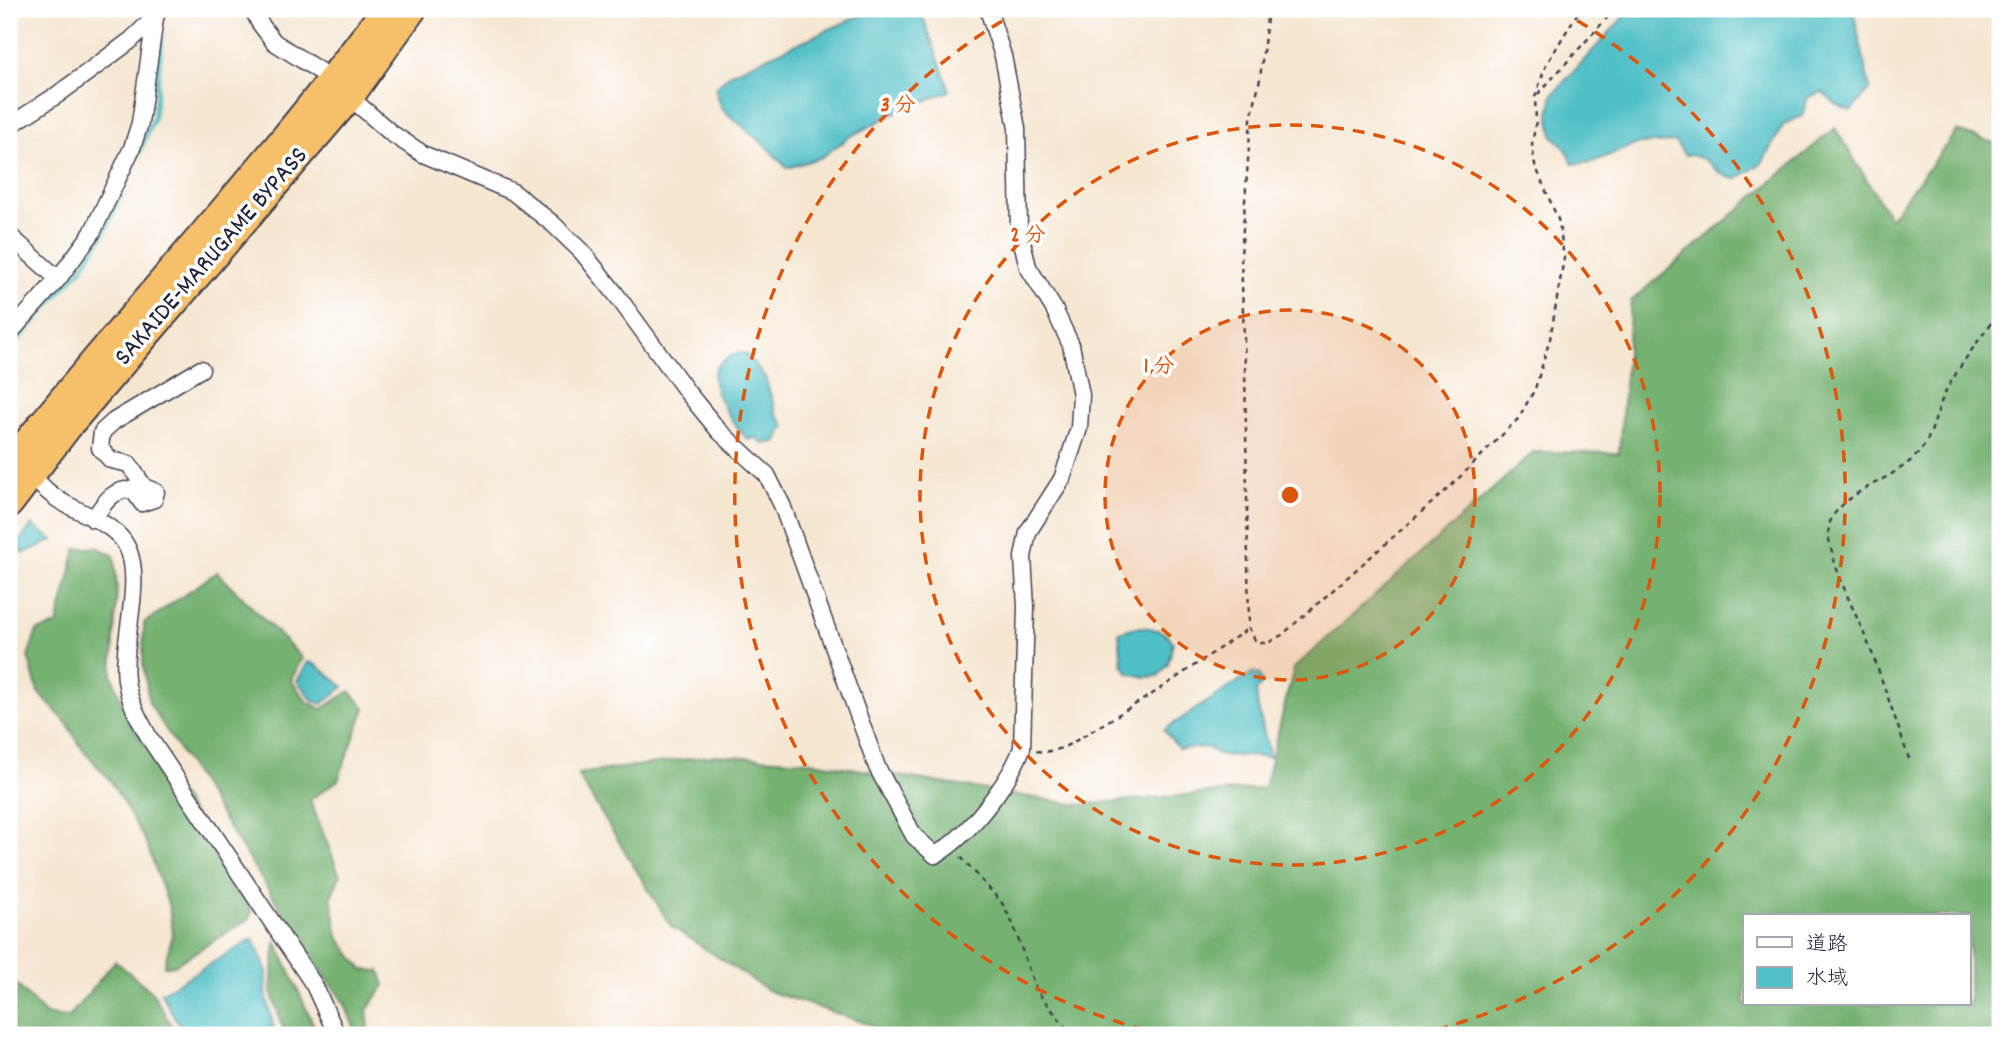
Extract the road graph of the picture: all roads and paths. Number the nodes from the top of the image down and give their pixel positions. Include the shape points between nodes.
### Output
1 (253, 9) edge
2 (386, 9) edge
3 (412, 9) edge
4 (988, 9) edge
5 (1268, 9) edge
6 (1580, 9) edge
7 (1615, 9) edge
8 (158, 13) edge
9 (341, 90) junction
10 (1535, 97) junction
11 (9, 126) edge
12 (9, 235) edge
13 (58, 279) junction
14 (2000, 312) edge
15 (9, 334) edge
16 (201, 369) dead end
17 (20, 470) edge
18 (9, 503) edge
19 (93, 519) junction
20 (1249, 628) junction
21 (1022, 748) junction
22 (1909, 760) dead end
23 (951, 846) junction
24 (337, 1035) edge
25 (1072, 1035) edge

1 - 9 street via 274,43
2 - 9 highway, SAKAIDE-MARUGAME BYPASS
3 - 9 highway, SAKAIDE-MARUGAME BYPASS
4 - 21 street via 1017,128 1019,229 1028,267 1071,345 1081,395 1079,428 1062,479 1028,532 1023,558
5 - 20 path via 1251,119 1241,257
6 - 10 path via 1546,65
7 - 10 path
8 - 11 street via 142,33
8 - 13 street via 132,148 92,233
9 - 17 highway, SAKAIDE-MARUGAME BYPASS via 58,404
9 - 23 street via 423,154 513,192 553,224 615,293 719,431 767,475 896,807 914,836 935,855
10 - 20 path via 1535,165 1559,222 1564,258 1550,339 1535,389 1518,419 1451,486 1282,635 1266,644 1255,640
12 - 13 street
13 - 15 street
14 - 22 path via 1945,393 1920,451 1849,500 1829,524 1829,542 1845,593
16 - 19 street via 103,432 100,448 111,460 129,464 144,487 156,492 154,499 142,503 133,490 122,489 110,496
17 - 18 highway, SAKAIDE-MARUGAME BYPASS
17 - 19 street
19 - 24 street via 118,533 128,548 133,575 125,655 131,705 314,985
20 - 21 path via 1061,749
21 - 23 street via 977,819
23 - 25 path via 1002,903 1036,990

